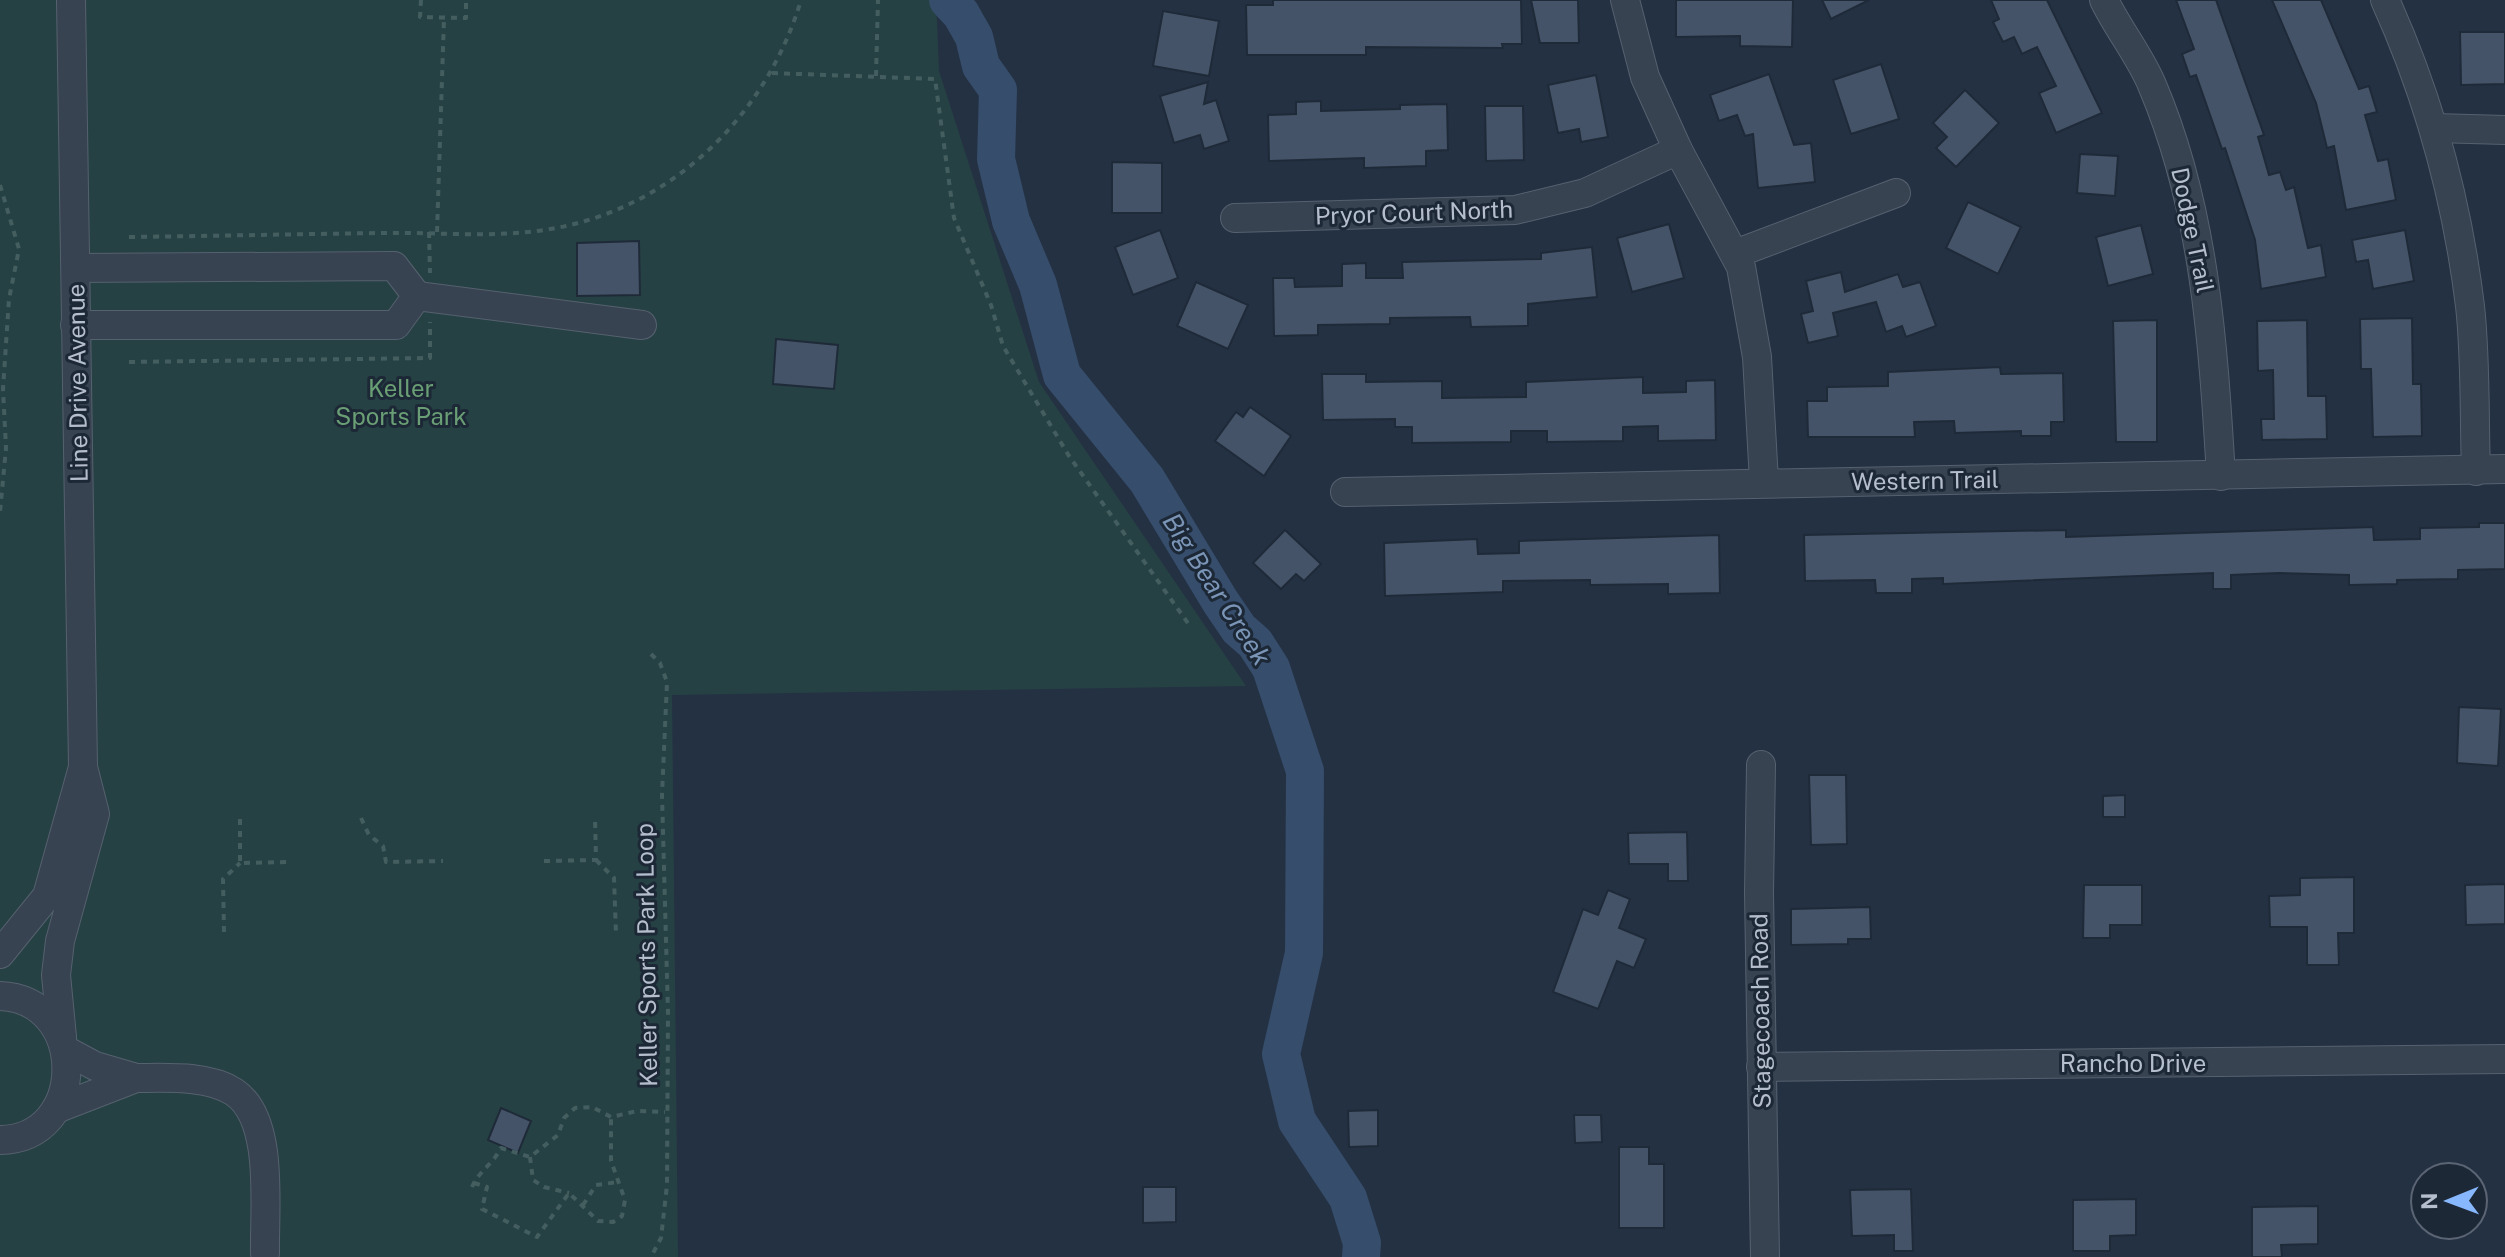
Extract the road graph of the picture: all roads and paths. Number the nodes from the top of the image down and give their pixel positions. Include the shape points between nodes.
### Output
1 (71, 0) edge
2 (421, 0) edge
3 (466, 0) edge
4 (801, 0) edge
5 (878, 0) edge
6 (1625, 0) edge
7 (2104, 0) edge
8 (2385, 0) edge
9 (444, 18) junction
10 (772, 73) junction
11 (876, 76) junction
12 (2435, 128) junction
13 (2505, 130) edge
14 (1678, 150) junction
15 (0, 185) edge
16 (1896, 193) dead end
17 (1235, 218) dead end
18 (437, 232) junction
19 (129, 237) dead end
20 (1735, 254) junction
21 (76, 268) junction
22 (417, 296) junction
23 (75, 325) junction
24 (642, 325) dead end
25 (2505, 469) edge
26 (2476, 471) junction
27 (2221, 476) junction
28 (1764, 481) junction
29 (1345, 492) dead end
30 (0, 512) edge
31 (1190, 626) dead end
32 (651, 654) dead end
33 (1761, 765) dead end
34 (83, 767) junction
35 (595, 817) dead end
36 (361, 818) dead end
37 (240, 819) dead end
38 (596, 860) junction
39 (443, 861) dead end
40 (544, 861) dead end
41 (291, 862) dead end
42 (240, 863) junction
43 (224, 932) dead end
44 (616, 934) dead end
45 (0, 954) edge
46 (0, 996) edge
47 (64, 1044) junction
48 (2505, 1059) edge
49 (1761, 1067) junction
50 (136, 1078) junction
51 (56, 1109) junction
52 (665, 1112) junction
53 (611, 1117) junction
54 (0, 1140) edge
55 (530, 1157) junction
56 (618, 1182) junction
57 (569, 1193) junction
58 (583, 1205) junction
59 (265, 1253) dead end
60 (651, 1257) edge
61 (1765, 1257) edge

1 - 21 street, Line Drive Avenue
2 - 9 path via 420,17
3 - 9 path via 466,18
4 - 10 path
5 - 11 path
6 - 14 street via 1645,77
7 - 27 street, Dodge Trail via 2152,84 2181,166 2213,332
8 - 12 street
9 - 18 path
10 - 11 path
10 - 18 path via 708,152 622,208 543,231
11 - 31 path via 935,79 954,218 1003,346 1069,456
12 - 13 street
12 - 26 street via 2470,307
14 - 17 street, Pryor Court North via 1585,193 1515,210
14 - 20 street
15 - 30 path via 19,249 9,299
16 - 20 street
18 - 19 path
20 - 28 street via 1757,357
21 - 22 street via 394,266
21 - 23 street, Line Drive Avenue
22 - 23 street via 396,325
22 - 24 street
23 - 34 street, Line Drive Avenue
25 - 26 street, Western Trail
26 - 27 street, Western Trail
27 - 28 street, Western Trail
28 - 29 street, Western Trail
32 - 52 path, Keller Sports Park Loop via 667,682 662,795 667,891
33 - 49 street, Stagecoach Road
34 - 45 street via 47,896
34 - 47 street via 95,814 60,941 56,975
35 - 38 path
36 - 39 path via 369,835 383,846 386,862
37 - 42 path
38 - 40 path
38 - 44 path via 614,878
41 - 42 path
42 - 43 path via 223,879
46 - 47 street via 31,1004 49,1018
47 - 50 street via 95,1066
47 - 51 street via 69,1071
48 - 49 street, Rancho Drive
49 - 61 street, Stagecoach Road
50 - 51 street
50 - 59 street via 206,1082 234,1092 252,1110 261,1131
51 - 54 street via 25,1135
52 - 53 path
52 - 60 path, Keller Sports Park Loop via 667,1185 661,1238
53 - 55 path via 592,1107 575,1108 558,1135
53 - 56 path via 611,1161
55 - 57 path via 533,1180
55 - 57 path via 501,1148 473,1185 487,1187 482,1209 537,1237
56 - 58 path via 596,1185
56 - 58 path via 625,1200 622,1216 613,1222 598,1221
57 - 58 path

